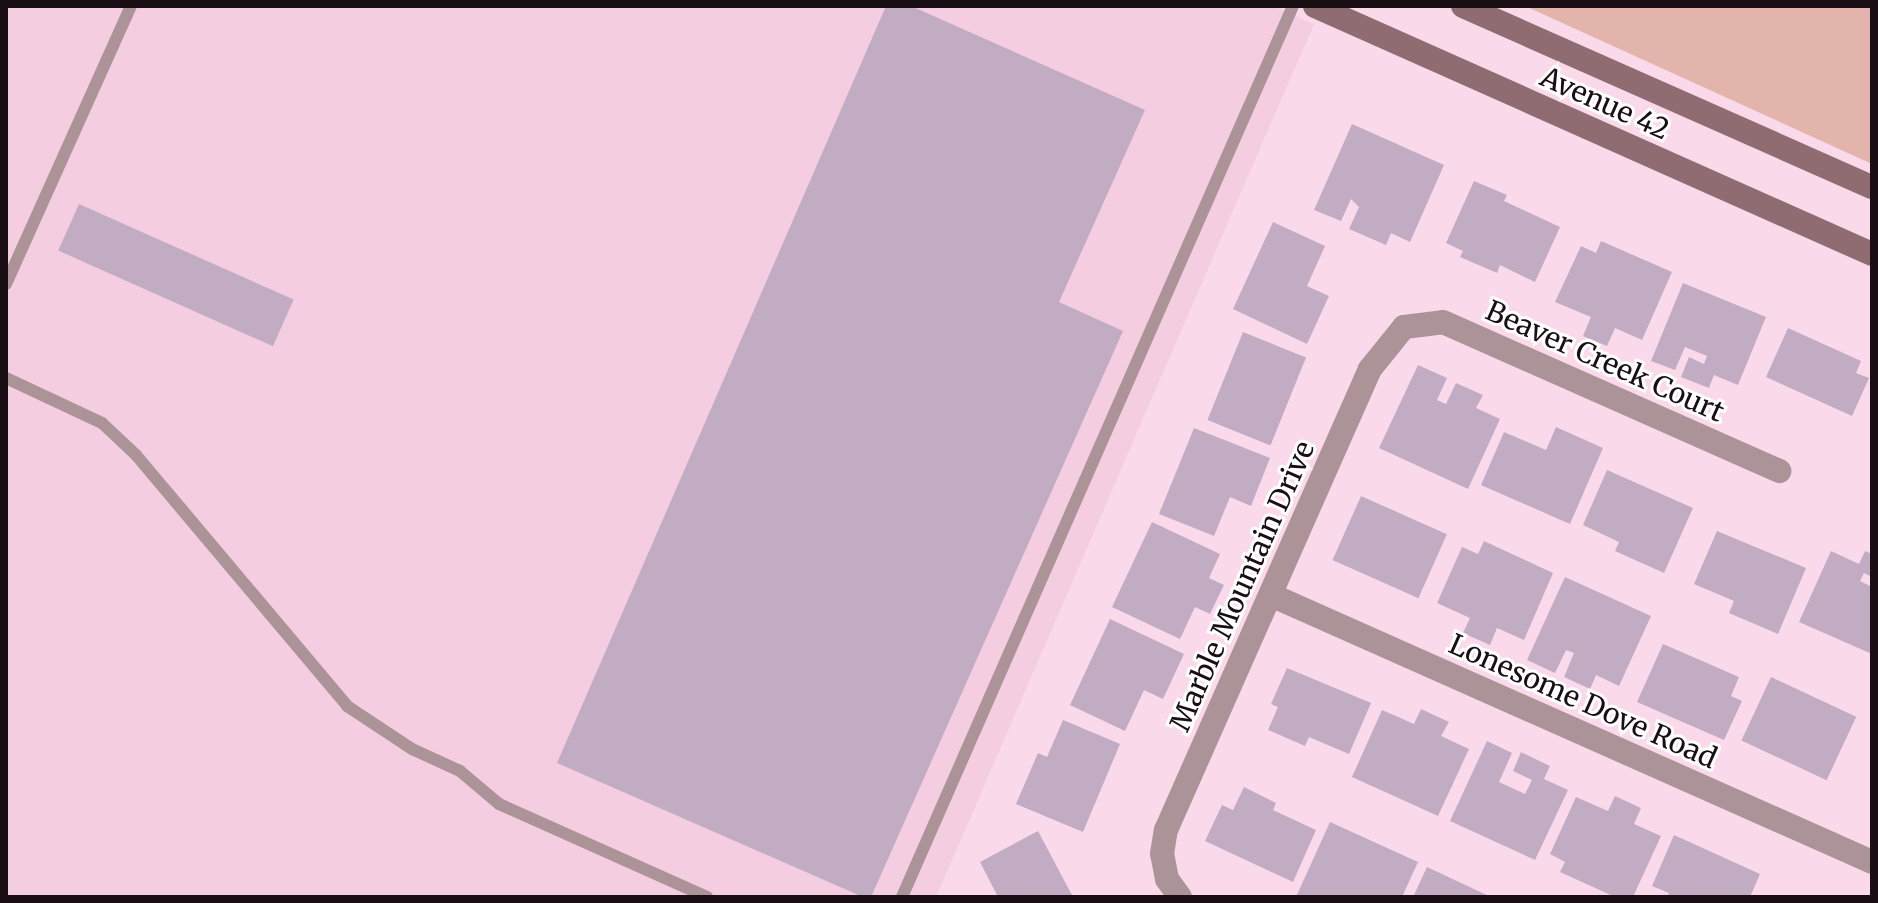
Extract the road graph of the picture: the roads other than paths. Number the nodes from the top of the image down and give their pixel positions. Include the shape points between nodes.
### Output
1 (131, 6) edge
2 (1293, 6) edge
3 (1315, 6) edge
4 (1463, 6) edge
5 (1872, 187) edge
6 (1872, 254) edge
7 (6, 284) edge
8 (1404, 327) joint
9 (6, 378) edge
10 (1780, 471) dead end
11 (1271, 595) junction
12 (1872, 862) edge
13 (1174, 888) edge
14 (707, 897) edge
15 (902, 897) edge

1 - 7 lane
2 - 15 lane
3 - 6 street, Avenue 42
4 - 5 street, Avenue 42
8 - 10 street, Beaver Creek Court via 1443,322
8 - 11 street, Marble Mountain Drive via 1370,369
9 - 14 lane via 102,423 136,455 347,706 412,749 460,771 499,804
11 - 12 street, Lonesome Dove Road
11 - 13 street, Marble Mountain Drive via 1166,830 1162,854

